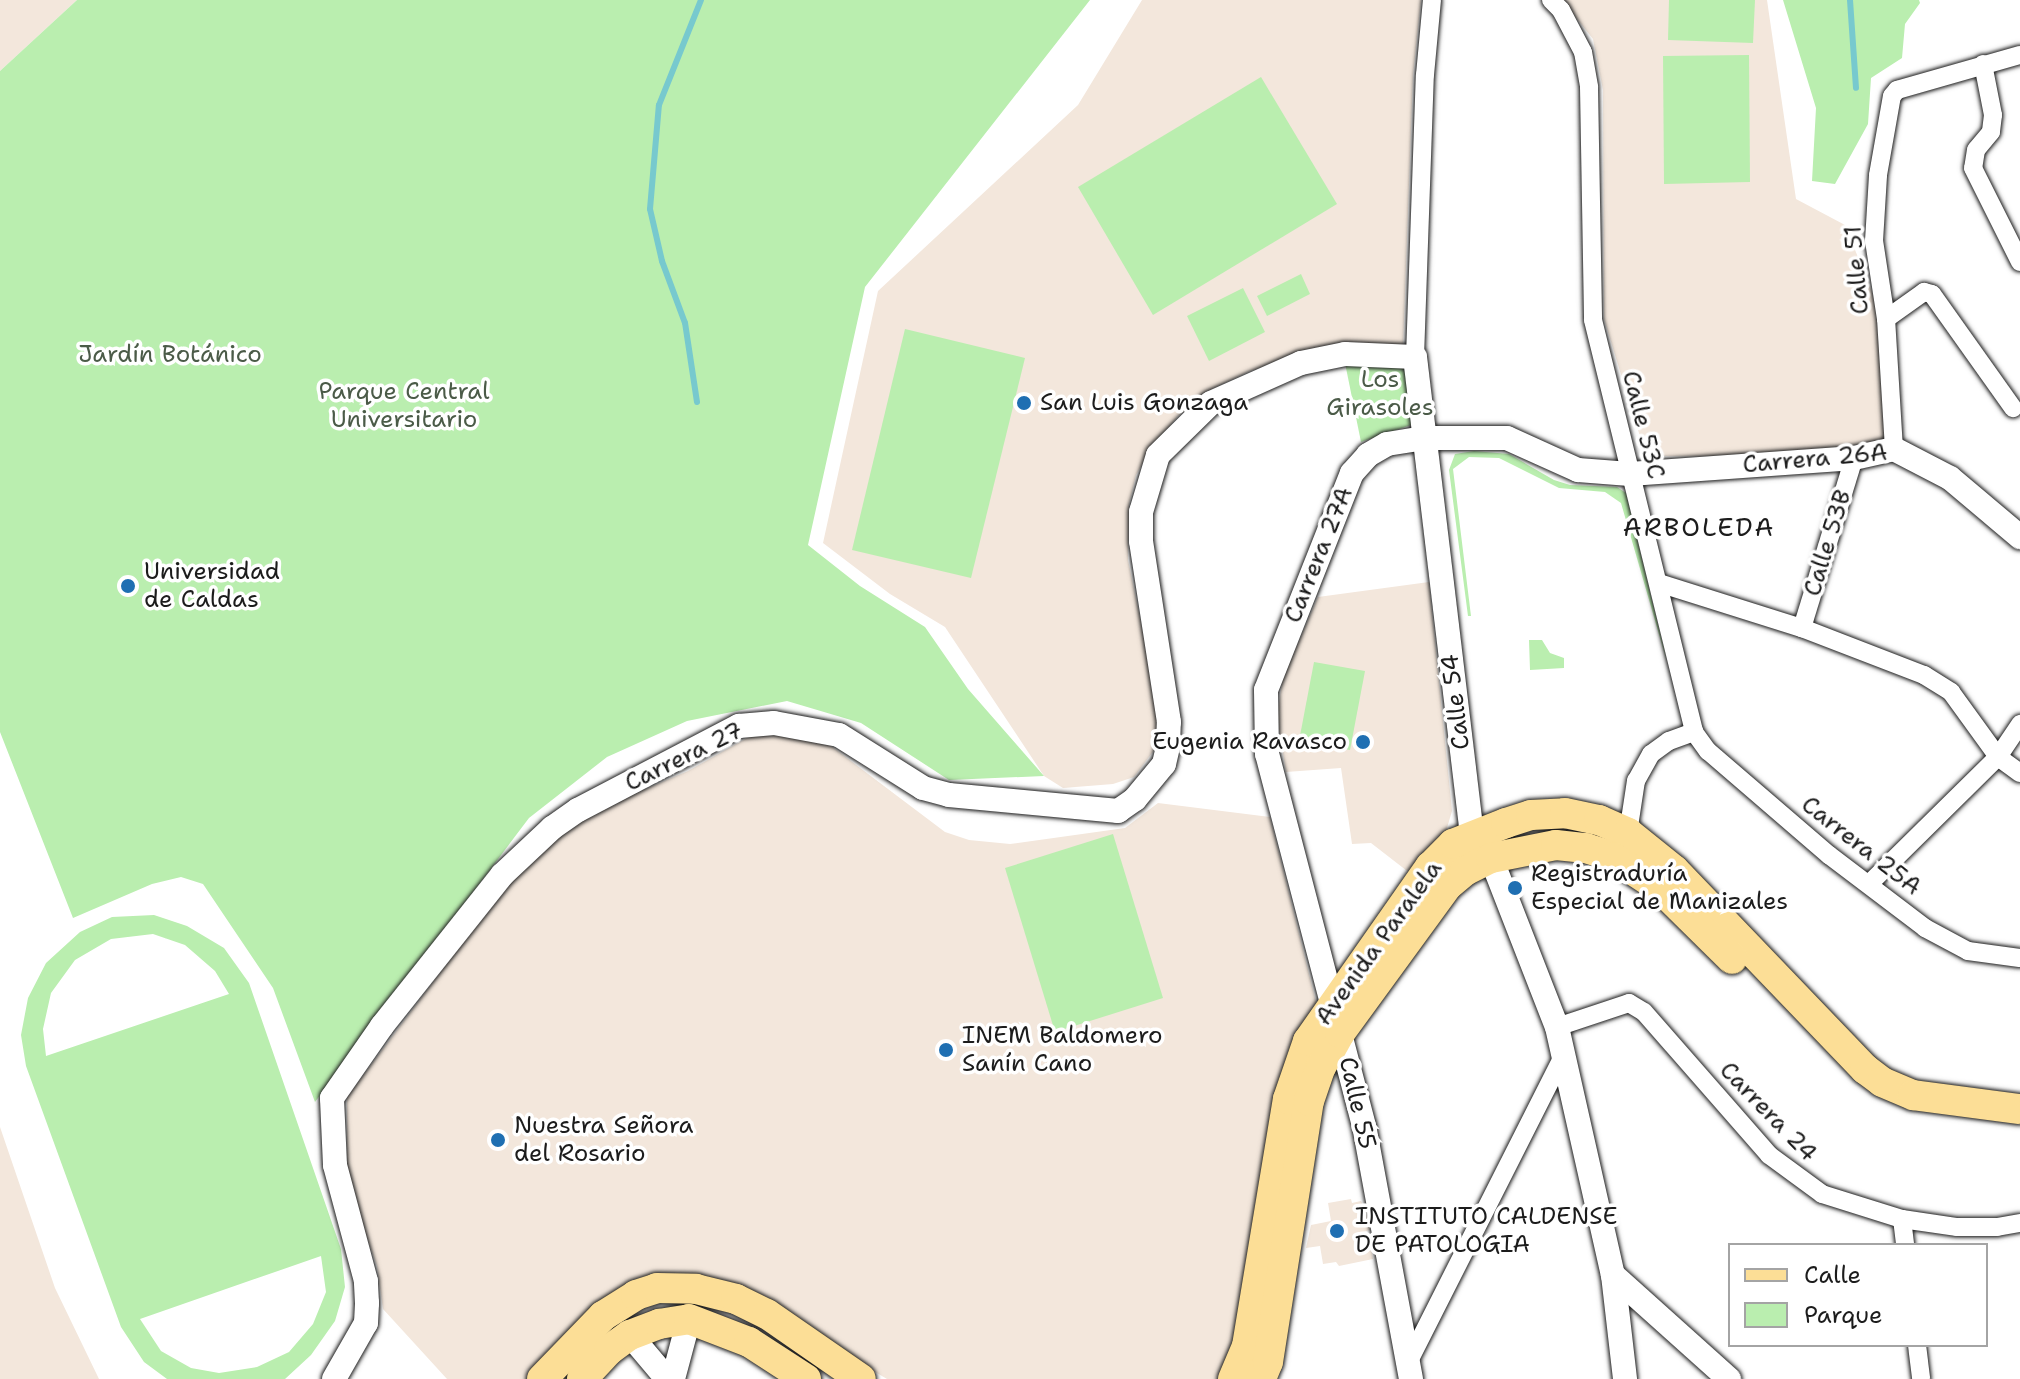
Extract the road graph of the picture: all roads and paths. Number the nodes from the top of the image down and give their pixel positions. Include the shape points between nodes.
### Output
1 (1432, 0) edge
2 (1551, 0) edge
3 (2020, 55) edge
4 (1983, 64) junction
5 (2020, 262) edge
6 (1886, 319) junction
7 (1415, 357) junction
8 (2013, 408) dead end
9 (1424, 438) junction
10 (1894, 449) junction
11 (1854, 458) junction
12 (1630, 474) junction
13 (2020, 537) edge
14 (1659, 583) junction
15 (1802, 628) junction
16 (1266, 690) joint
17 (2020, 724) edge
18 (1694, 732) junction
19 (1998, 757) junction
20 (2020, 773) edge
21 (1628, 833) junction
22 (1472, 835) junction
23 (1491, 858) junction
24 (1869, 884) junction
25 (2020, 958) edge
26 (1334, 1003) junction
27 (1557, 1027) junction
28 (1340, 1033) junction
29 (1562, 1058) junction
30 (2020, 1109) edge
31 (2020, 1129) edge
32 (1902, 1219) junction
33 (2020, 1223) edge
34 (1905, 1243) edge
35 (1613, 1275) junction
36 (689, 1319) junction
37 (630, 1335) junction
38 (1247, 1346) junction
39 (1917, 1347) edge
40 (1410, 1371) edge
41 (334, 1379) edge
42 (542, 1379) edge
43 (582, 1379) edge
44 (670, 1379) edge
45 (806, 1379) edge
46 (861, 1379) edge
47 (1233, 1379) edge
48 (1251, 1379) edge
49 (1261, 1379) edge
50 (1625, 1379) edge
51 (1729, 1379) edge
52 (1921, 1379) edge

1 - 7 street, Calle 54
2 - 12 street, Calle 53C via 1583,52 1589,87 1593,320
3 - 4 street
4 - 5 street via 1993,115 1991,132 1976,150 1973,168
4 - 6 street, Calle 51 via 1897,90 1890,104 1874,241
6 - 8 street via 1924,292 1932,294
6 - 10 street, Calle 51
7 - 9 street, Calle 54
7 - 41 street, Carrera 27 via 1345,354 1301,363 1211,403 1158,455 1141,512 1141,541 1169,722 1168,746 1164,764 1118,811 949,795 923,788 839,735 774,723 739,726 578,810 502,875 332,1098 335,1165 367,1303 366,1323
9 - 12 street, Carrera 27A via 1507,438 1578,470
9 - 16 street, Carrera 27A via 1387,444 1352,473
9 - 22 street, Calle 54
10 - 11 street, Carrera 26A
10 - 13 street, Carrera 26A via 1950,478
11 - 12 street, Carrera 26A
11 - 15 street, Calle 53B
12 - 14 street, Calle 53C
14 - 15 street
14 - 18 street, Calle 53C
15 - 19 street via 1924,675 1951,692
16 - 26 street, Calle 55 via 1267,754
17 - 19 street
18 - 21 street via 1651,754 1636,781
18 - 24 street, Carrera 25A via 1708,751
19 - 20 street
19 - 24 street
21 - 22 main road, Avenida Paralela via 1565,813 1531,815
21 - 30 main road, Avenida Paralela via 1674,870 1882,1082 1913,1095
22 - 23 street
22 - 26 main road, Avenida Paralela via 1453,844 1430,867
23 - 27 street
23 - 28 main road, Avenida Paralela via 1447,886
23 - 31 main road, Avenida Paralela via 1556,845 1613,857 1660,888 1873,1099 1911,1114
24 - 25 street, Carrera 25A via 1925,928 1968,951
26 - 28 street, Calle 55
26 - 38 main road, Avenida Paralela via 1293,1075
27 - 29 street
27 - 32 street, Carrera 24 via 1629,1003 1644,1012 1769,1155 1797,1179 1822,1194
28 - 40 street, Calle 55 via 1364,1126
28 - 49 main road, Avenida Paralela via 1309,1101 1268,1362
29 - 35 street
29 - 40 street
32 - 33 street, Carrera 24 via 1957,1227
32 - 34 street
35 - 50 street
35 - 51 street
36 - 37 main road
36 - 44 street
36 - 45 main road via 749,1342
37 - 43 main road
37 - 44 street
38 - 47 main road, Avenida Paralela
38 - 48 street
39 - 52 street
42 - 46 main road via 603,1316 657,1288 696,1289 736,1299 767,1314

